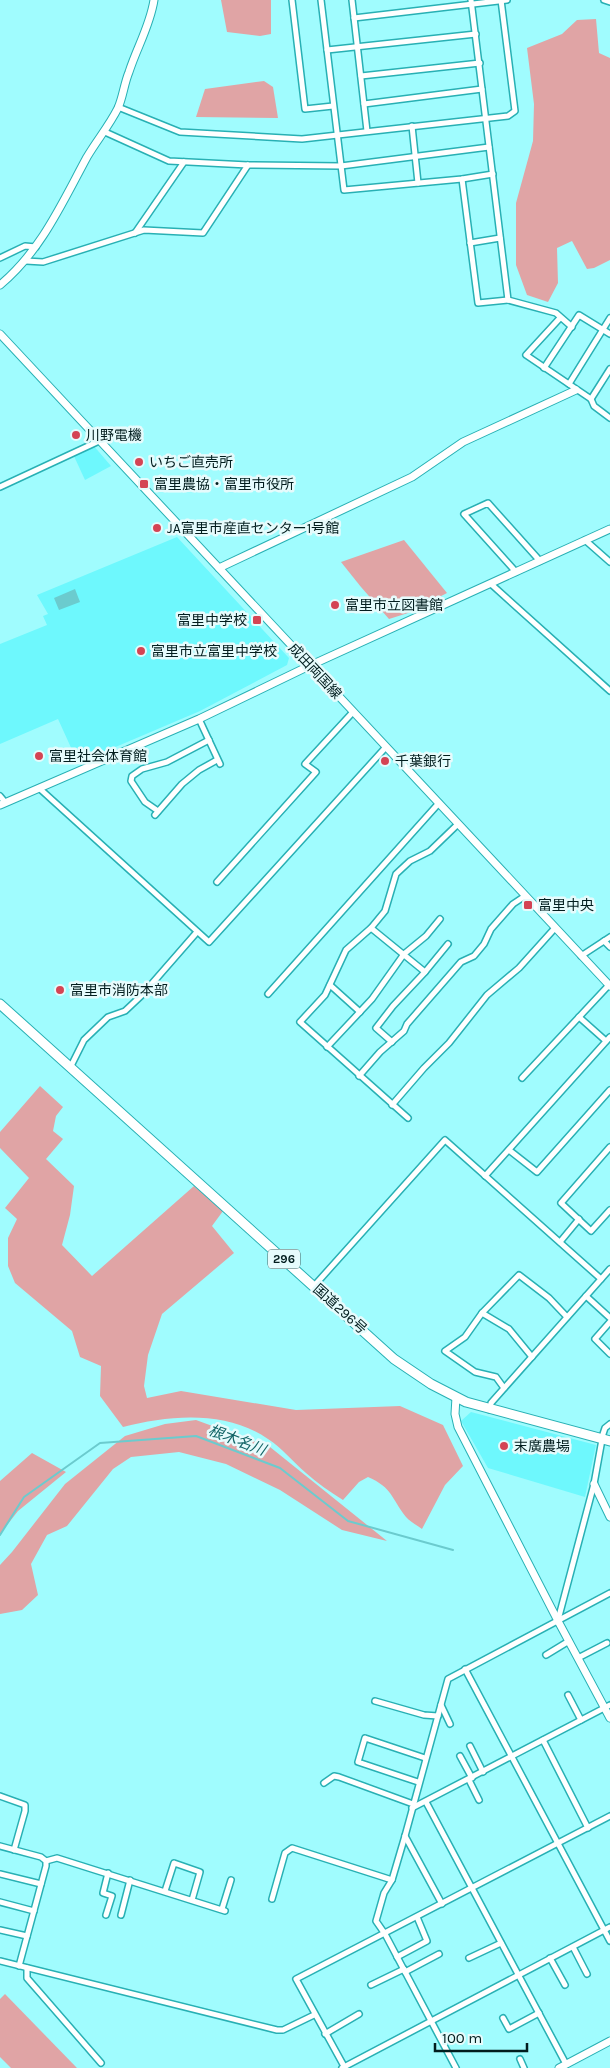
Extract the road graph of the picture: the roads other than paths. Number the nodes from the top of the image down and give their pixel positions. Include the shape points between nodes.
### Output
1 (154, 0) edge
2 (292, 0) edge
3 (321, 0) edge
4 (352, 0) edge
5 (503, 0) edge
6 (604, 0) edge
7 (471, 2) edge
8 (610, 2) edge
9 (354, 18) junction
10 (476, 34) junction
11 (358, 47) junction
12 (327, 50) junction
13 (480, 63) junction
14 (361, 76) junction
15 (482, 89) junction
16 (364, 104) junction
17 (333, 106) junction
18 (118, 107) junction
19 (486, 118) junction
20 (412, 126) junction
21 (366, 131) junction
22 (104, 132) junction
23 (337, 135) junction
24 (489, 147) junction
25 (415, 157) junction
26 (184, 162) junction
27 (248, 165) junction
28 (341, 166) junction
29 (492, 174) junction
30 (462, 179) junction
31 (418, 183) junction
32 (135, 233) junction
33 (500, 238) junction
34 (470, 243) junction
35 (36, 247) junction
36 (0, 258) edge
37 (26, 261) junction
38 (0, 285) edge
39 (508, 300) junction
40 (560, 318) junction
41 (610, 318) edge
42 (572, 327) junction
43 (603, 328) junction
44 (0, 334) edge
45 (610, 334) edge
46 (544, 368) junction
47 (610, 369) edge
48 (569, 384) junction
49 (576, 390) junction
50 (591, 399) junction
51 (610, 418) edge
52 (99, 441) junction
53 (0, 487) edge
54 (610, 529) edge
55 (585, 540) junction
56 (540, 561) junction
57 (610, 562) edge
58 (219, 568) junction
59 (516, 572) junction
60 (491, 584) junction
61 (309, 666) junction
62 (610, 691) edge
63 (353, 712) junction
64 (199, 719) junction
65 (209, 740) junction
66 (386, 747) junction
67 (39, 788) junction
68 (2, 801) edge
69 (439, 803) junction
70 (458, 824) junction
71 (217, 882) dead end
72 (525, 896) junction
73 (440, 919) dead end
74 (371, 928) junction
75 (555, 928) junction
76 (197, 932) junction
77 (610, 937) edge
78 (604, 941) junction
79 (448, 944) dead end
80 (610, 947) edge
81 (404, 954) junction
82 (581, 956) junction
83 (425, 972) junction
84 (330, 985) junction
85 (610, 986) edge
86 (268, 994) dead end
87 (0, 1004) edge
88 (360, 1012) junction
89 (580, 1017) junction
90 (608, 1039) edge
91 (392, 1042) junction
92 (328, 1047) junction
93 (71, 1066) junction
94 (359, 1076) junction
95 (522, 1078) dead end
96 (610, 1090) edge
97 (392, 1105) junction
98 (408, 1118) dead end
99 (610, 1147) edge
100 (509, 1150) junction
101 (485, 1176) junction
102 (610, 1210) edge
103 (579, 1220) junction
104 (560, 1242) junction
105 (610, 1269) edge
106 (606, 1277) edge
107 (314, 1286) junction
108 (586, 1296) junction
109 (482, 1313) junction
110 (567, 1317) junction
111 (610, 1318) edge
112 (610, 1322) edge
113 (610, 1354) edge
114 (532, 1356) junction
115 (504, 1388) junction
116 (456, 1398) junction
117 (490, 1410) junction
118 (610, 1424) edge
119 (606, 1440) edge
120 (594, 1484) junction
121 (610, 1517) edge
122 (609, 1595) edge
123 (558, 1621) junction
124 (569, 1641) junction
125 (607, 1643) dead end
126 (546, 1655) dead end
127 (578, 1658) junction
128 (465, 1669) junction
129 (568, 1696) dead end
130 (374, 1701) dead end
131 (441, 1704) junction
132 (607, 1706) edge
133 (438, 1716) junction
134 (610, 1718) edge
135 (580, 1720) junction
136 (450, 1724) dead end
137 (543, 1740) junction
138 (470, 1746) dead end
139 (460, 1756) dead end
140 (513, 1757) junction
141 (425, 1758) junction
142 (483, 1772) junction
143 (470, 1779) junction
144 (418, 1782) junction
145 (324, 1783) dead end
146 (0, 1796) edge
147 (479, 1800) dead end
148 (426, 1802) junction
149 (412, 1806) junction
150 (610, 1816) edge
151 (588, 1828) junction
152 (405, 1836) junction
153 (559, 1843) junction
154 (0, 1846) edge
155 (14, 1850) junction
156 (46, 1861) junction
157 (108, 1873) junction
158 (0, 1874) edge
159 (130, 1880) junction
160 (231, 1880) dead end
161 (392, 1880) junction
162 (41, 1884) junction
163 (473, 1888) junction
164 (166, 1891) junction
165 (272, 1899) dead end
166 (192, 1900) junction
167 (0, 1902) edge
168 (442, 1904) junction
169 (34, 1911) junction
170 (106, 1915) dead end
171 (121, 1915) dead end
172 (417, 1917) junction
173 (610, 1927) edge
174 (0, 1930) edge
175 (604, 1930) junction
176 (385, 1934) junction
177 (27, 1936) junction
178 (610, 1941) edge
179 (501, 1943) junction
180 (573, 1947) junction
181 (438, 1954) dead end
182 (397, 1957) junction
183 (469, 1958) dead end
184 (550, 1958) junction
185 (0, 1961) edge
186 (19, 1966) junction
187 (26, 1968) junction
188 (404, 1970) junction
189 (587, 1974) dead end
190 (518, 1975) junction
191 (371, 1985) dead end
192 (565, 1985) dead end
193 (538, 2013) junction
194 (359, 2014) dead end
195 (314, 2015) junction
196 (503, 2018) dead end
197 (430, 2021) junction
198 (325, 2034) junction
199 (610, 2041) edge
200 (520, 2059) dead end
201 (100, 2063) dead end
202 (566, 2064) junction
203 (343, 2068) edge
204 (456, 2068) edge
205 (524, 2068) edge
206 (559, 2068) edge

1 - 18 street
2 - 17 street via 305,108
3 - 12 street
4 - 9 street
5 - 7 street
5 - 19 street via 515,111 508,116
6 - 8 street
7 - 9 street
7 - 10 street
9 - 11 street
10 - 11 street
10 - 13 street
11 - 12 street
11 - 14 street
12 - 17 street
13 - 14 street
13 - 15 street
14 - 16 street
15 - 16 street
15 - 19 street
16 - 21 street
17 - 23 street
18 - 22 street
18 - 23 street via 180,132 302,139
19 - 20 street
19 - 24 street
20 - 21 street
20 - 25 street
21 - 23 street
22 - 26 street via 169,161
22 - 35 street
23 - 28 street
24 - 25 street
24 - 29 street
25 - 28 street
25 - 31 street
26 - 27 street
26 - 32 street
27 - 28 street
27 - 32 street via 203,233 144,230
28 - 31 street via 344,190
29 - 30 street
29 - 33 street
30 - 31 street
30 - 34 street
32 - 37 street via 43,262
33 - 34 street
33 - 39 street
34 - 39 street via 478,303
35 - 36 street via 25,246
35 - 37 street
37 - 38 street
39 - 40 street via 556,313
40 - 42 street
40 - 46 street via 526,355
41 - 43 street
42 - 43 street via 579,316
42 - 46 street
43 - 45 street
43 - 48 street
44 - 52 street, 成田両国線
46 - 48 street
47 - 50 street
48 - 49 street
49 - 50 street
49 - 58 street via 463,442 412,477
50 - 51 street via 594,406
52 - 53 street
52 - 58 street, 成田両国線
54 - 55 street
55 - 56 street
55 - 57 street
56 - 59 street
56 - 59 street via 488,503 464,514
58 - 61 street, 成田両国線
59 - 60 street
60 - 61 street
60 - 62 street
61 - 63 street, 成田両国線
61 - 64 street
63 - 66 street, 成田両国線
63 - 71 street via 305,764 316,772
64 - 65 street
64 - 67 street
65 - 65 street via 132,776 132,785 156,813 199,770 218,762
66 - 69 street, 成田両国線
66 - 76 street via 208,942
67 - 68 street
67 - 76 street
69 - 70 street, 成田両国線
69 - 86 street
70 - 72 street, 成田両国線
70 - 74 street via 430,851 410,861 396,874 385,911
72 - 75 street, 成田両国線
72 - 91 street via 491,928 474,956 461,962
73 - 81 street
74 - 81 street
74 - 84 street via 346,950
75 - 82 street, 成田両国線
75 - 97 street via 519,968 488,995
76 - 93 street via 142,995 124,1011 108,1017 84,1040
77 - 78 street
78 - 80 street
78 - 82 street
79 - 83 street
81 - 83 street
81 - 88 street
82 - 85 street, 成田両国線
83 - 91 street via 376,1028
84 - 88 street
84 - 92 street via 325,996 300,1022
85 - 89 street
87 - 93 highway, 国道296号 / 296
88 - 92 street
89 - 90 street
89 - 95 street
90 - 100 street
91 - 94 street
92 - 94 street
93 - 107 highway, 国道296号 / 296
94 - 97 street
96 - 100 street via 537,1172
97 - 98 street
99 - 103 street via 561,1203
100 - 101 street
101 - 104 street
101 - 107 street via 445,1140
102 - 103 street via 591,1230
103 - 104 street
104 - 106 street
105 - 106 street
106 - 108 street
107 - 116 highway, 国道296号 / 296 via 394,1359
108 - 110 street
108 - 111 street
109 - 110 street via 519,1275
109 - 114 street via 509,1329
109 - 115 street via 465,1337 445,1351 475,1372 496,1377
110 - 114 street
112 - 113 street via 595,1339
114 - 115 street
115 - 117 street via 491,1403
116 - 117 highway, 国道296号 / 296
116 - 123 street via 450,1406 455,1431 478,1468
117 - 119 highway, 国道296号 / 296
118 - 119 street via 605,1428
119 - 120 street
120 - 121 street
120 - 123 street
122 - 123 street
123 - 124 street
123 - 128 street
124 - 126 street
124 - 127 street
125 - 127 street
127 - 132 street
128 - 131 street via 449,1677
128 - 140 street
129 - 135 street
130 - 133 street
131 - 133 street
131 - 136 street
132 - 134 street
132 - 135 street
133 - 141 street
135 - 137 street
137 - 140 street
137 - 151 street
138 - 142 street
139 - 143 street
140 - 142 street
140 - 153 street
141 - 144 street
141 - 144 street via 365,1738 358,1762
142 - 143 street
143 - 147 street
143 - 148 street
144 - 149 street
145 - 149 street via 334,1776 339,1777
146 - 155 street via 25,1805
148 - 149 street
148 - 163 street
149 - 152 street
150 - 151 street
151 - 153 street
152 - 161 street
152 - 168 street
153 - 163 street
153 - 175 street
154 - 155 street
155 - 156 street
156 - 157 street via 57,1858
156 - 162 street
157 - 159 street
157 - 170 street via 103,1893 112,1896
158 - 162 street
159 - 164 street
159 - 171 street
160 - 166 street via 224,1910
161 - 165 street via 292,1848 285,1853
161 - 176 street via 384,1893 376,1921
162 - 169 street
163 - 168 street
163 - 179 street
164 - 166 street
164 - 166 street via 174,1863 200,1872
167 - 169 street
168 - 172 street
169 - 177 street
172 - 176 street
172 - 182 street via 427,1940
173 - 175 street
174 - 177 street
175 - 178 street
175 - 180 street
176 - 182 street
176 - 195 street via 296,1979
177 - 186 street
179 - 183 street
179 - 190 street
180 - 184 street
180 - 189 street
181 - 188 street
182 - 188 street
184 - 190 street
184 - 192 street
185 - 186 street
186 - 187 street
187 - 195 street via 277,2030
187 - 201 street via 27,1978
188 - 191 street
188 - 197 street
190 - 193 street
190 - 197 street
193 - 196 street via 509,2028
193 - 202 street
194 - 198 street
195 - 198 street
197 - 203 street
197 - 204 street
198 - 203 street
199 - 202 street
200 - 205 street
202 - 206 street

